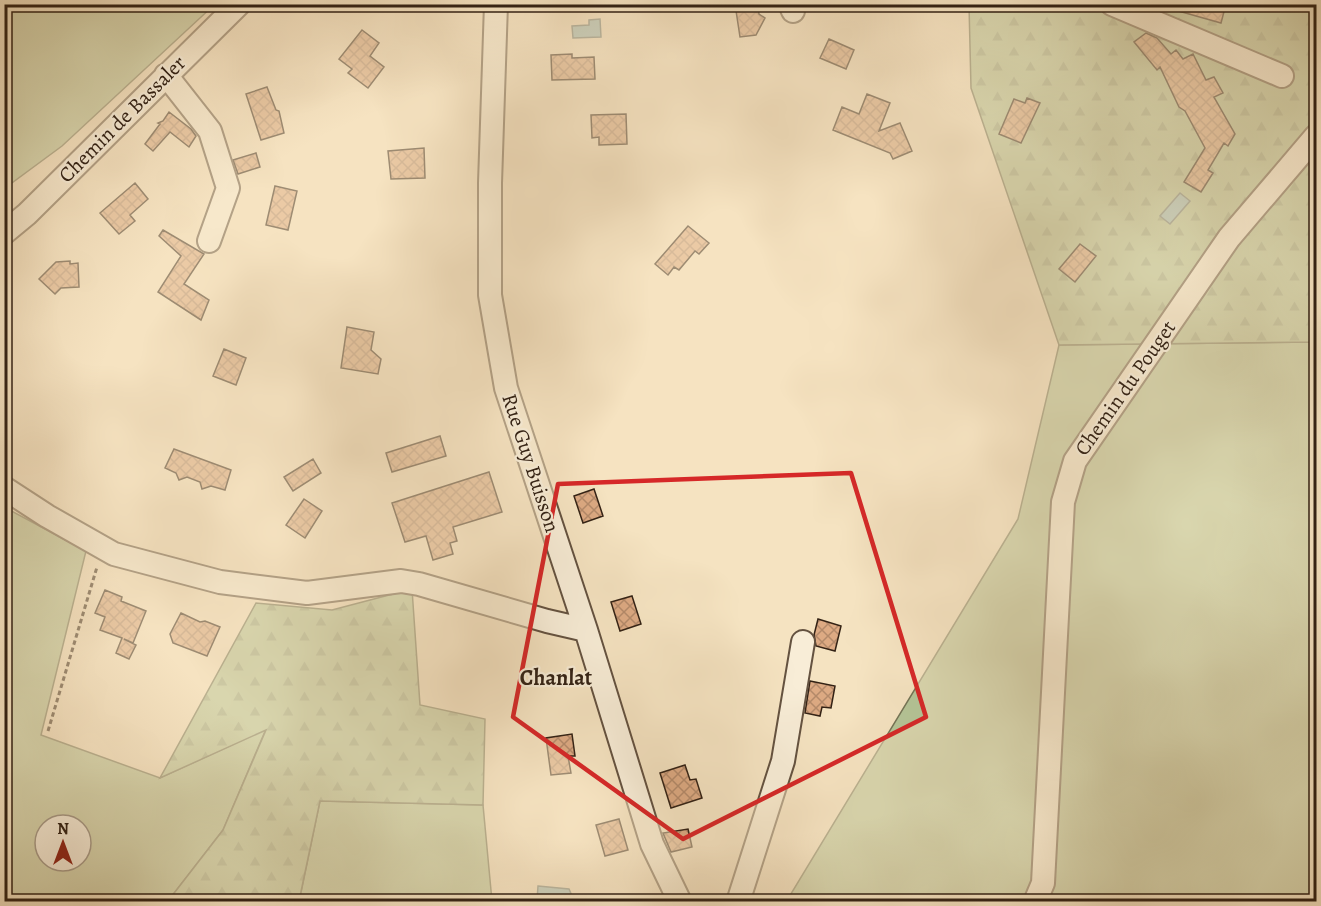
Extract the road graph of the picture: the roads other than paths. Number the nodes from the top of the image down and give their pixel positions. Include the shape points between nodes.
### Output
1 (238, 4) edge
2 (496, 4) edge
3 (1112, 4) edge
4 (166, 75) junction
5 (1282, 76) dead end
6 (1317, 136) edge
7 (4, 233) edge
8 (209, 241) dead end
9 (4, 488) edge
10 (586, 630) junction
11 (803, 642) dead end
12 (680, 902) edge
13 (738, 902) edge
14 (1035, 902) edge

1 - 4 street, Chemin de Bassaler
2 - 10 street, Rue Guy Buisson via 490,295 506,388
3 - 5 street
4 - 7 street, Chemin de Bassaler
4 - 8 street via 210,131 228,188
6 - 14 street, Chemin du Pouget via 1229,238 1075,461 1063,502 1042,883
9 - 10 street via 114,554 220,582 307,593 401,581
10 - 12 street, Rue Guy Buisson via 652,844
11 - 13 street via 783,761

